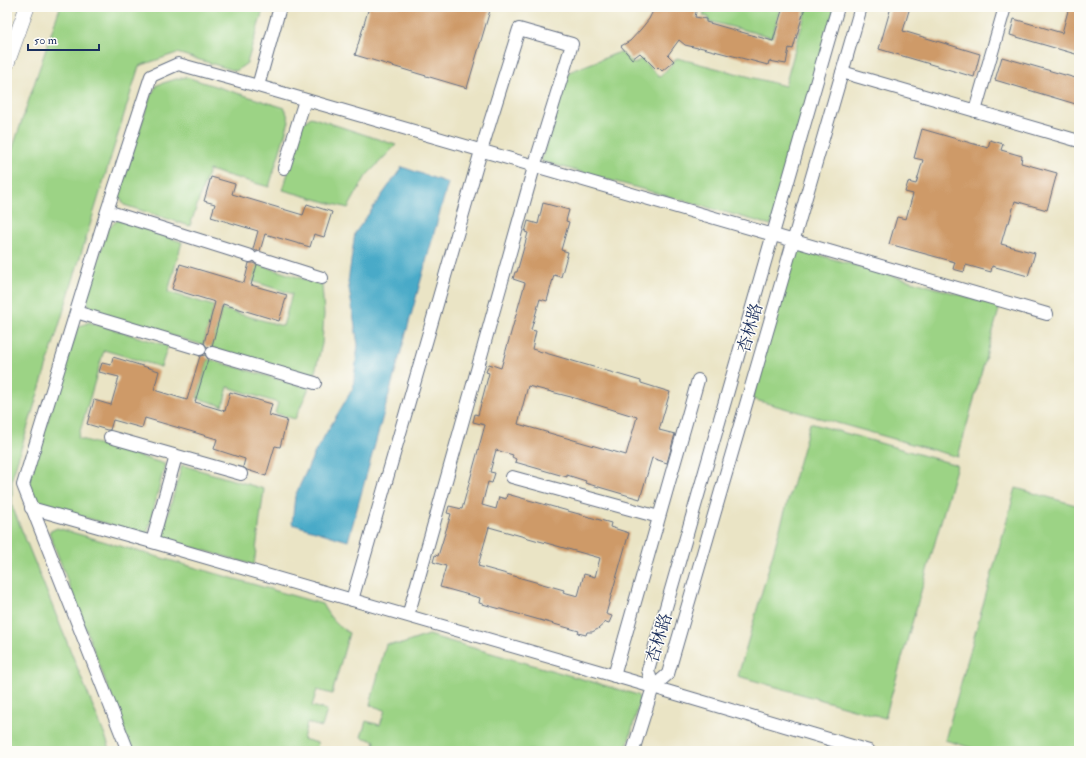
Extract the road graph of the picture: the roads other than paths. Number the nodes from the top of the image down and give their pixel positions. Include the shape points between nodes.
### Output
1 (27, 7) edge
2 (280, 7) edge
3 (838, 7) edge
4 (861, 7) edge
5 (1005, 7) edge
6 (7, 63) edge
7 (842, 72) junction
8 (258, 86) junction
9 (304, 100) junction
10 (975, 111) junction
11 (1079, 141) edge
12 (481, 151) junction
13 (534, 167) junction
14 (284, 168) dead end
15 (107, 212) junction
16 (772, 235) junction
17 (793, 241) junction
18 (322, 278) dead end
19 (76, 312) junction
20 (1047, 314) dead end
21 (200, 349) dead end
22 (212, 353) dead end
23 (698, 380) dead end
24 (315, 383) dead end
25 (110, 437) dead end
26 (176, 456) junction
27 (241, 474) dead end
28 (512, 477) dead end
29 (32, 508) junction
30 (659, 517) junction
31 (152, 542) junction
32 (352, 600) junction
33 (408, 616) junction
34 (614, 676) junction
35 (653, 687) junction
36 (128, 751) edge
37 (633, 751) edge
38 (869, 751) edge

1 - 6 main road
2 - 8 lane
3 - 16 lane, 杏林路
4 - 7 lane, 杏林路
5 - 10 lane
7 - 10 lane
7 - 17 lane, 杏林路
8 - 9 lane
8 - 15 lane via 178,64 151,76
9 - 12 lane
9 - 14 lane
10 - 11 lane
12 - 13 lane
12 - 13 lane via 519,28 572,44
12 - 32 lane
13 - 16 lane
13 - 33 lane
15 - 18 lane
15 - 19 lane
16 - 17 lane
16 - 35 lane, 杏林路 via 648,670
17 - 20 lane
17 - 35 lane, 杏林路 via 668,674
19 - 21 lane
19 - 29 lane via 23,485
22 - 24 lane
23 - 30 lane
25 - 26 lane
26 - 27 lane
26 - 31 lane
28 - 30 lane
29 - 31 lane
29 - 36 lane
30 - 34 lane
31 - 32 lane
32 - 33 lane
33 - 34 lane
34 - 35 lane
35 - 37 lane
35 - 38 lane

